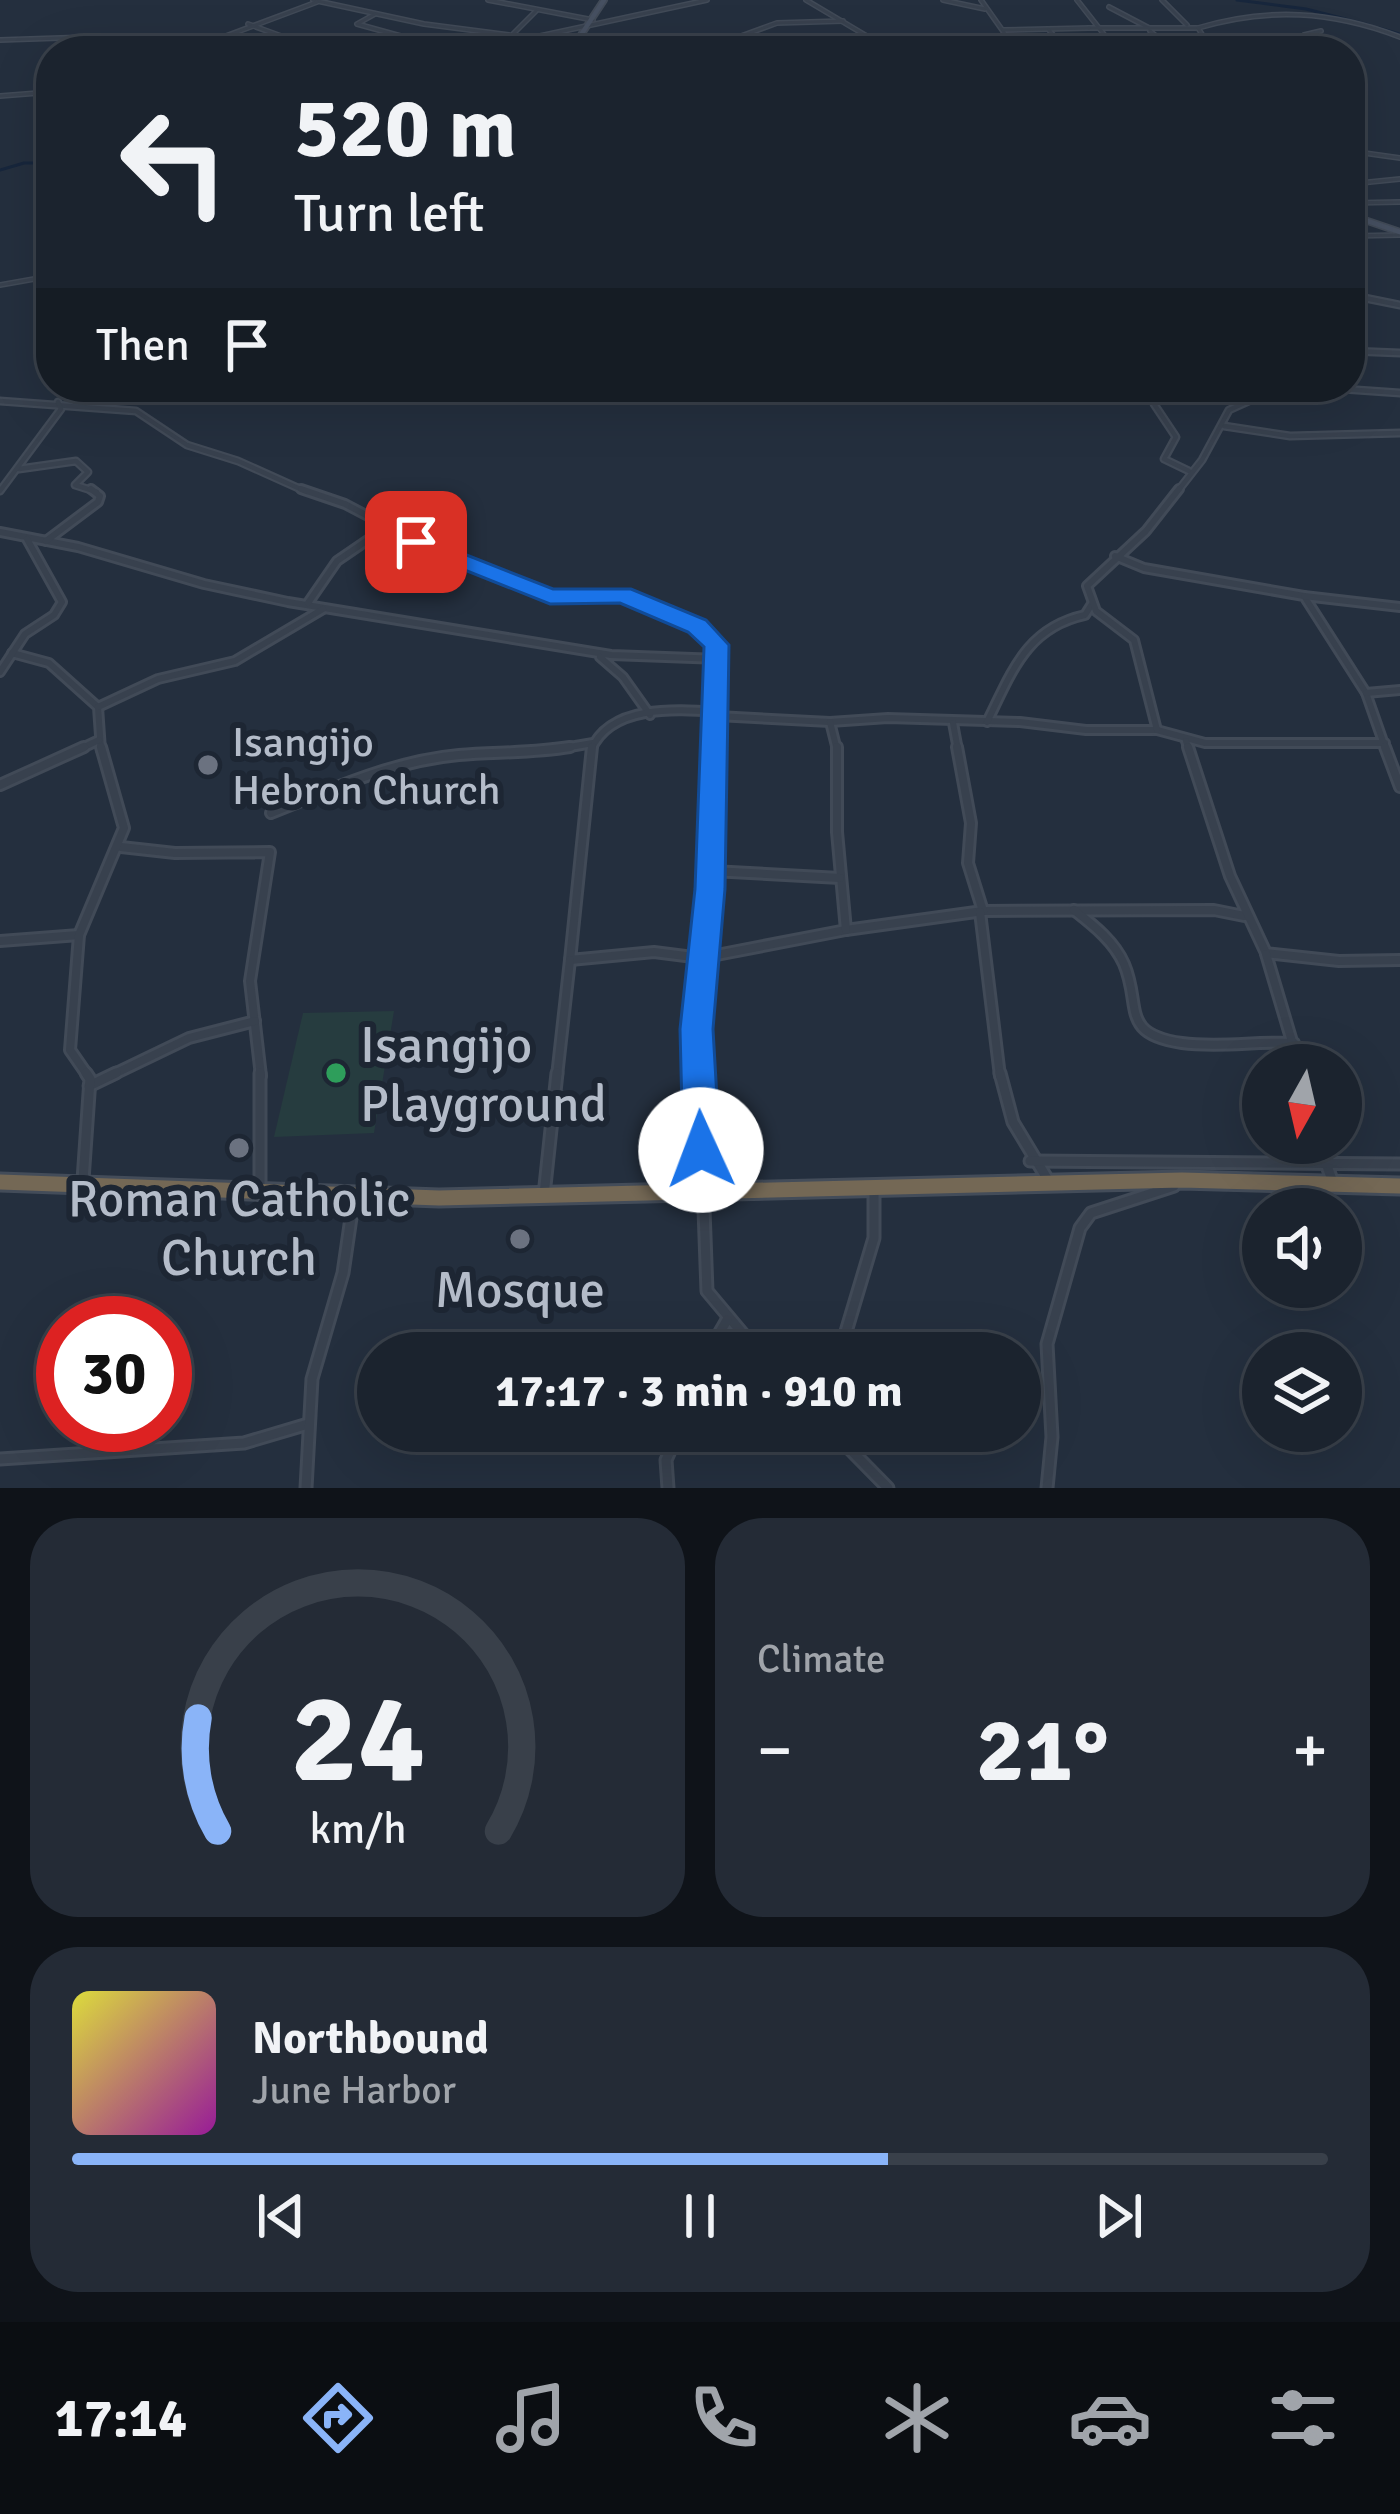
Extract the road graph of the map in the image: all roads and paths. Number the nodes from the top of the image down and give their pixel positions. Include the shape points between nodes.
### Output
1 (488, 0) edge
2 (604, 0) edge
3 (707, 0) edge
4 (806, 0) edge
5 (943, 0) edge
6 (981, 0) edge
7 (1077, 0) edge
8 (1162, 0) edge
9 (317, 1) edge
10 (1108, 7) dead end
11 (536, 10) junction
12 (985, 10) junction
13 (375, 13) junction
14 (843, 21) junction
15 (591, 22) junction
16 (248, 24) junction
17 (1098, 28) junction
18 (1196, 28) junction
19 (1048, 29) junction
20 (1003, 30) junction
21 (1151, 30) junction
22 (1321, 31) dead end
23 (509, 35) junction
24 (220, 36) edge
25 (281, 36) edge
26 (401, 36) edge
27 (514, 36) edge
28 (538, 36) edge
29 (580, 36) edge
30 (741, 36) edge
31 (868, 36) edge
32 (1007, 36) edge
33 (1054, 36) edge
34 (1105, 36) edge
35 (1158, 36) edge
36 (1203, 36) edge
37 (1306, 36) edge
38 (1400, 37) edge
39 (36, 38) edge
40 (0, 40) edge
41 (36, 93) edge
42 (0, 96) edge
43 (1365, 153) edge
44 (1400, 158) edge
45 (1400, 179) edge
46 (1365, 182) edge
47 (1400, 202) edge
48 (1365, 203) edge
49 (1365, 221) edge
50 (1400, 234) edge
51 (1365, 236) edge
52 (36, 279) edge
53 (0, 285) edge
54 (1365, 298) edge
55 (1400, 305) edge
56 (1365, 352) edge
57 (1400, 353) edge
58 (1365, 391) edge
59 (1400, 393) edge
60 (0, 401) edge
61 (36, 402) edge
62 (58, 402) joint
63 (1154, 402) edge
64 (1247, 402) edge
65 (1224, 426) junction
66 (1400, 433) edge
67 (19, 469) junction
68 (1189, 471) junction
69 (0, 491) edge
70 (380, 523) junction
71 (0, 532) edge
72 (25, 536) junction
73 (46, 541) junction
74 (1115, 556) junction
75 (1304, 596) junction
76 (307, 604) junction
77 (1092, 604) junction
78 (1400, 607) edge
79 (327, 608) junction
80 (12, 653) junction
81 (598, 656) junction
82 (720, 659) junction
83 (0, 672) edge
84 (1400, 690) edge
85 (1366, 693) junction
86 (98, 706) junction
87 (717, 714) junction
88 (652, 717) junction
89 (830, 722) junction
90 (987, 722) junction
91 (953, 723) junction
92 (1157, 730) junction
93 (1186, 738) junction
94 (99, 740) junction
95 (592, 742) junction
96 (1385, 742) junction
97 (1400, 784) edge
98 (0, 785) edge
99 (271, 812) dead end
100 (119, 847) junction
101 (710, 872) junction
102 (840, 878) junction
103 (1072, 909) junction
104 (981, 911) junction
105 (1243, 912) junction
106 (846, 930) junction
107 (79, 934) junction
108 (0, 941) edge
109 (1266, 953) junction
110 (701, 958) junction
111 (570, 960) junction
112 (1400, 960) edge
113 (255, 1021) junction
114 (1294, 1043) joint
115 (89, 1086) junction
116 (1242, 1160) edge
117 (1030, 1161) junction
118 (1362, 1162) edge
119 (1326, 1164) edge
120 (1400, 1164) edge
121 (1182, 1180) junction
122 (0, 1182) edge
123 (1050, 1183) junction
124 (83, 1184) junction
125 (1334, 1184) junction
126 (1400, 1186) edge
127 (874, 1187) junction
128 (703, 1191) junction
129 (259, 1193) junction
130 (544, 1195) junction
131 (354, 1196) junction
132 (727, 1320) junction
133 (720, 1332) edge
134 (739, 1332) edge
135 (846, 1332) edge
136 (308, 1424) junction
137 (670, 1452) edge
138 (852, 1452) edge
139 (0, 1459) edge
140 (306, 1488) edge
141 (668, 1488) edge
142 (888, 1488) edge
143 (1047, 1488) edge

1 - 11 street
2 - 15 street
3 - 15 street
4 - 14 street
5 - 12 street
6 - 12 street
7 - 17 street
8 - 18 street
9 - 13 street
9 - 16 street
10 - 21 street
11 - 15 street
11 - 23 street
12 - 20 street
13 - 23 street
13 - 26 street via 358,24
14 - 30 street via 775,23
14 - 31 street
15 - 28 street
15 - 29 street
16 - 24 street
16 - 25 street
17 - 19 street
17 - 21 street
17 - 34 street
18 - 21 street
18 - 36 street
18 - 38 street via 1250,12 1302,11
19 - 20 street
19 - 33 street
20 - 32 street
21 - 35 street
22 - 37 street
23 - 27 street
39 - 40 street
41 - 42 street
43 - 44 street
45 - 46 street
47 - 48 street
49 - 50 street
50 - 51 street
52 - 53 street
54 - 55 street
56 - 57 street
58 - 59 street
60 - 61 street
62 - 67 street via 61,409
62 - 70 street via 136,411 196,449
63 - 68 street via 1177,442 1164,459
64 - 65 street via 1229,410
65 - 66 street via 1289,436
65 - 68 street
67 - 69 street
67 - 73 street via 76,461 88,472 75,485 98,491 98,502
68 - 74 street via 1146,532
70 - 76 street
70 - 82 street via 550,597 623,595 702,629
71 - 72 street
72 - 73 street
72 - 80 street via 63,597
73 - 76 street
74 - 75 street
74 - 77 street via 1087,586
75 - 78 street
75 - 85 street
76 - 79 street
77 - 90 street via 1085,615 1057,621 1021,654
77 - 92 street via 1134,640
79 - 81 street
79 - 86 street via 235,661 167,676
80 - 83 street
80 - 86 street via 49,663
81 - 82 street
81 - 88 street
82 - 87 street
84 - 85 street
85 - 96 street
86 - 94 street
87 - 88 street
87 - 89 street
87 - 101 street
88 - 95 street via 612,721
89 - 91 street
89 - 102 street via 837,736
90 - 91 street
90 - 92 street
91 - 104 street
92 - 93 street
93 - 96 street
93 - 105 street
94 - 98 street
94 - 100 street via 122,816
95 - 99 street via 384,770
95 - 111 street
96 - 97 street
100 - 107 street
100 - 113 street via 270,852 251,964
101 - 102 street
101 - 110 street
102 - 106 street
103 - 104 street
103 - 105 street
103 - 114 street via 1122,959 1133,982 1131,1016 1142,1029 1196,1046
104 - 106 street
104 - 117 street via 998,1074
105 - 109 street
106 - 110 street
107 - 108 street
107 - 115 street via 70,1049
109 - 112 street
109 - 114 street
110 - 111 street via 654,952
110 - 128 street
111 - 130 street
113 - 115 street via 189,1037
113 - 129 street via 264,1147
115 - 124 street
116 - 117 street
117 - 123 street
118 - 120 street
119 - 125 street
121 - 123 highway
121 - 125 highway
121 - 143 street via 1091,1213 1080,1228 1047,1344
122 - 124 highway
123 - 127 highway
124 - 129 highway
125 - 126 highway
127 - 128 highway
127 - 135 street via 874,1238
128 - 130 highway
128 - 132 street via 707,1291
129 - 131 highway
130 - 131 highway
131 - 136 street
132 - 133 street
132 - 134 street
136 - 139 street via 244,1443
136 - 140 street
137 - 141 street
138 - 142 street

